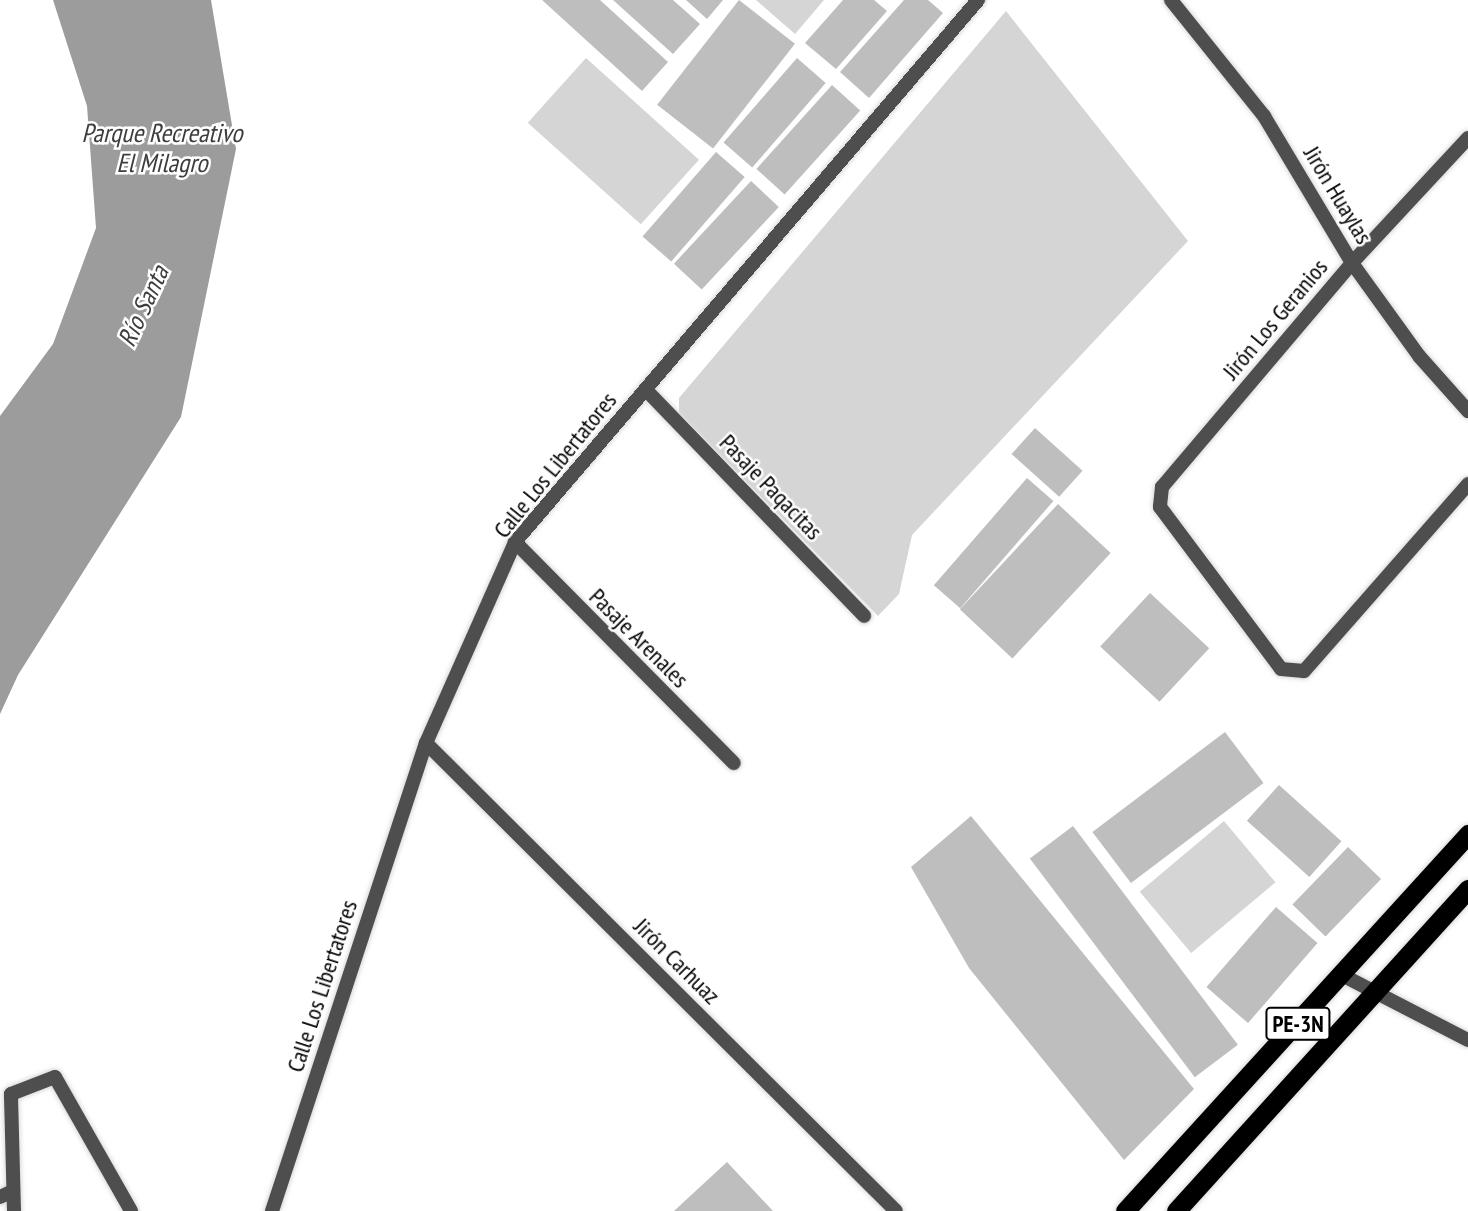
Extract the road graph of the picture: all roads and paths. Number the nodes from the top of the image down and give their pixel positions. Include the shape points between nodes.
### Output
1 (978, 0) edge
2 (1171, 0) edge
3 (1468, 138) edge
4 (1352, 263) junction
5 (646, 390) junction
6 (1468, 411) edge
7 (1468, 484) edge
8 (515, 542) junction
9 (864, 616) dead end
10 (426, 743) junction
11 (734, 763) dead end
12 (1468, 834) edge
13 (1468, 889) edge
14 (1342, 975) junction
15 (1374, 993) junction
16 (1468, 1040) edge
17 (7, 1194) edge
18 (15, 1211) edge
19 (131, 1211) edge
20 (272, 1211) edge
21 (896, 1211) edge
22 (1125, 1211) edge
23 (1176, 1211) edge

1 - 5 street, Calle Los Libertatores
2 - 4 street, Jirón Huaylas via 1264,116
3 - 4 street, Jirón Los Geranios
4 - 6 street, Jirón Huaylas via 1419,356
4 - 7 street, Jirón Los Geranios via 1163,487 1160,507 1281,669 1304,671
5 - 8 street, Calle Los Libertatores
5 - 9 street, Pasaje Paqacitas
8 - 10 street, Calle Los Libertatores
8 - 11 street, Pasaje Arenales
10 - 20 street, Calle Los Libertatores
10 - 21 street, Jirón Carhuaz
12 - 14 highway, PE-3N
13 - 15 highway, PE-3N
14 - 15 street
14 - 22 highway, PE-3N
15 - 16 street
15 - 23 highway, PE-3N
17 - 18 street
17 - 19 street via 11,1094 55,1077

